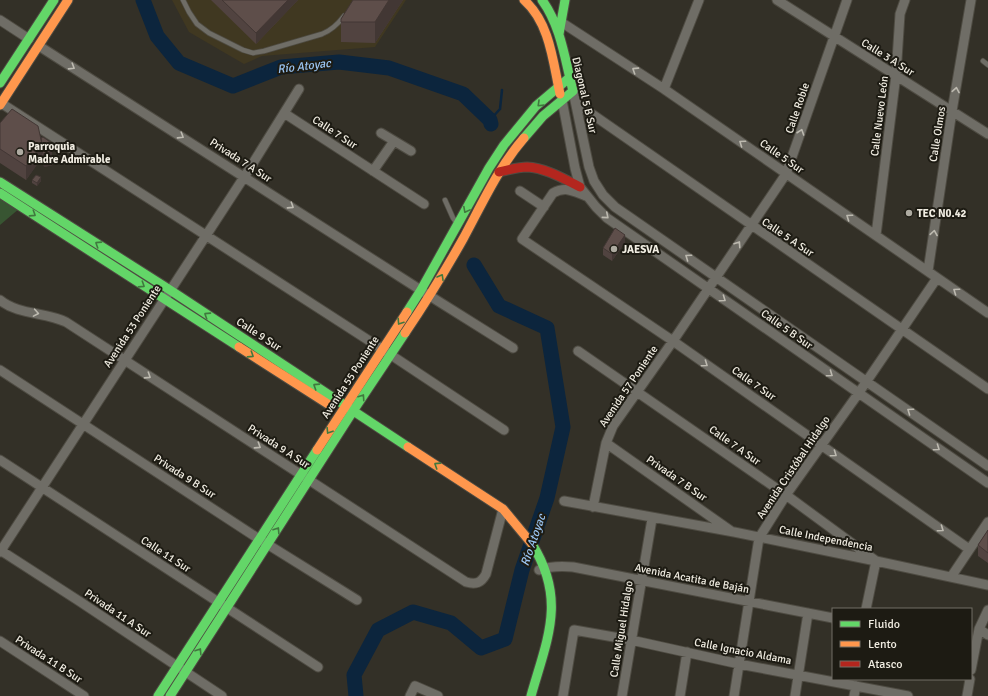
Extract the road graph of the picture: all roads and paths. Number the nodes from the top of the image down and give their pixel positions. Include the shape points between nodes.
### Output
1 (54, 0) edge
2 (68, 0) edge
3 (183, 0) edge
4 (524, 0) edge
5 (564, 0) edge
6 (699, 0) edge
7 (777, 0) edge
8 (847, 0) edge
9 (905, 0) edge
10 (971, 0) edge
11 (544, 2) edge
12 (346, 13) edge
13 (0, 20) edge
14 (561, 22) junction
15 (558, 35) junction
16 (834, 37) junction
17 (29, 39) junction
18 (39, 46) junction
19 (552, 59) junction
20 (983, 61) dead end
21 (988, 65) edge
22 (896, 75) junction
23 (569, 78) junction
24 (0, 83) edge
25 (558, 86) junction
26 (299, 88) dead end
27 (664, 89) junction
28 (573, 91) junction
29 (562, 100) junction
30 (576, 103) junction
31 (0, 104) edge
32 (952, 111) junction
33 (284, 113) junction
34 (381, 133) dead end
35 (988, 134) edge
36 (394, 141) junction
37 (411, 151) dead end
38 (374, 171) junction
39 (500, 172) junction
40 (786, 174) junction
41 (244, 176) junction
42 (594, 181) joint
43 (0, 182) edge
44 (580, 187) junction
45 (520, 191) dead end
46 (0, 193) edge
47 (586, 196) junction
48 (445, 200) dead end
49 (424, 204) dead end
50 (544, 207) junction
51 (458, 225) junction
52 (751, 226) junction
53 (206, 235) junction
54 (876, 235) junction
55 (928, 271) junction
56 (716, 276) junction
57 (937, 278) junction
58 (708, 288) junction
59 (170, 290) junction
60 (421, 290) junction
61 (430, 296) junction
62 (164, 299) junction
63 (0, 300) edge
64 (988, 313) edge
65 (902, 329) junction
66 (673, 341) junction
67 (513, 348) dead end
68 (382, 349) junction
69 (578, 351) dead end
70 (391, 355) junction
71 (124, 361) junction
72 (0, 370) edge
73 (867, 381) junction
74 (988, 389) edge
75 (638, 391) junction
76 (858, 394) junction
77 (343, 409) junction
78 (351, 414) junction
79 (83, 424) junction
80 (504, 430) dead end
81 (606, 443) junction
82 (822, 445) junction
83 (0, 460) edge
84 (988, 466) edge
85 (301, 474) junction
86 (310, 480) junction
87 (988, 483) edge
88 (42, 487) junction
89 (786, 495) junction
90 (564, 501) dead end
91 (593, 507) junction
92 (502, 512) junction
93 (652, 518) junction
94 (988, 522) edge
95 (734, 532) junction
96 (760, 538) junction
97 (259, 539) junction
98 (268, 544) junction
99 (969, 549) junction
100 (0, 551) edge
101 (876, 561) junction
102 (542, 568) junction
103 (951, 577) junction
104 (641, 581) junction
105 (988, 585) edge
106 (357, 600) dead end
107 (218, 602) junction
108 (749, 602) junction
109 (227, 608) junction
110 (866, 608) edge
111 (988, 610) edge
112 (808, 613) junction
113 (832, 618) edge
114 (979, 629) junction
115 (988, 635) edge
116 (631, 640) junction
117 (0, 641) edge
118 (973, 646) edge
119 (687, 652) junction
120 (972, 658) edge
121 (739, 664) junction
122 (177, 667) junction
123 (318, 667) dead end
124 (186, 672) junction
125 (798, 675) junction
126 (970, 680) edge
127 (856, 686) junction
128 (84, 696) edge
129 (158, 696) edge
130 (170, 696) edge
131 (222, 696) edge
132 (410, 696) edge
133 (438, 696) edge
134 (524, 696) edge
135 (532, 696) edge
136 (563, 696) edge
137 (622, 696) edge
138 (680, 696) edge
139 (734, 696) edge
140 (795, 696) edge
141 (854, 696) edge
142 (908, 696) edge
143 (967, 696) edge

1 - 17 main road
2 - 18 main road
3 - 12 lane via 197,24 209,34 253,53 322,34 331,30
4 - 19 main road via 534,9 543,25
5 - 11 main road via 559,3
5 - 14 main road
6 - 27 street
7 - 16 street, Calle 3 A Sur
8 - 16 street, Calle Roble
9 - 22 street, Calle Nuevo León via 900,14
32 -> 10 street, Calle Olmos
11 - 15 main road, Diagonal 5 B Sur via 552,15
13 - 17 street
14 - 15 main road
27 -> 14 street, Calle 5 Sur
15 - 19 main road
15 - 23 main road, Diagonal 5 B Sur
16 - 22 street, Calle 3 A Sur
40 -> 16 street, Calle Roble
17 - 24 main road
18 - 31 main road
18 -> 41 street, Privada 7 A Sur
19 - 25 main road
20 - 21 lane
22 - 32 street, Calle 3 A Sur
22 - 54 street, Calle Nuevo León
23 - 25 main road, Avenida 55 Poniente
23 - 28 main road, Diagonal 5 B Sur
25 - 29 main road
25 -> 51 main road, Avenida 55 Poniente via 536,106 504,145
26 - 33 street, Avenida 53 Poniente
40 -> 27 street, Calle 5 Sur
28 - 29 main road, Avenida 55 Poniente
28 - 30 street, Diagonal 5 B Sur
29 - 39 main road, Avenida 55 Poniente via 543,116 513,150
29 - 44 street
30 - 42 street, Diagonal 5 B Sur
30 - 52 street, Calle 5 A Sur
31 - 53 street
32 - 35 street, Calle 3 A Sur
55 -> 32 street, Calle Olmos
33 - 38 street, Calle 7 Sur
33 - 41 street, Avenida 53 Poniente
34 - 36 street
36 - 37 street
36 - 38 street
38 - 49 street, Calle 7 Sur
39 - 44 main road via 516,168 536,168
61 -> 39 main road, Avenida 55 Poniente
40 - 52 street, Calle Roble
54 -> 40 street, Calle 5 Sur
41 - 53 street, Avenida 53 Poniente
41 -> 60 street, Privada 7 A Sur
56 -> 42 street, Calle 5 B Sur via 615,207
59 -> 43 main road, Calle 9 Sur
44 - 47 street, Calle 5 B Sur
45 - 50 street
46 -> 62 main road, Calle 9 Sur
47 - 50 street via 573,190 559,190 553,193
47 -> 58 street, Calle 5 B Sur via 607,218
48 - 51 lane
50 - 66 street, Calle 7 Sur via 522,239
51 - 60 main road, Avenida 55 Poniente
56 -> 52 street, Calle Roble
52 - 65 street, Calle 5 A Sur
53 - 59 street, Avenida 53 Poniente
53 - 68 street
54 - 55 street, Calle 5 Sur
55 - 57 street, Calle 5 Sur
56 - 58 street, Avenida 57 Poniente
56 - 73 street, Calle 5 B Sur
64 -> 57 street, Calle 5 Sur
57 - 65 street, Avenida Cristóbal Hidalgo
58 - 66 street, Avenida 57 Poniente
58 -> 76 street, Calle 5 B Sur
59 - 62 street, Avenida 53 Poniente
77 -> 59 main road, Calle 9 Sur
60 - 61 street, Privada 7 A Sur
60 -> 68 main road, Avenida 55 Poniente
61 - 67 street, Privada 7 A Sur
61 - 70 main road, Avenida 55 Poniente
62 - 71 street, Avenida 53 Poniente
62 -> 77 main road, Calle 9 Sur
63 -> 71 street, Privada 9 A Sur via 11,308 56,317
65 - 73 street, Avenida Cristóbal Hidalgo
65 - 74 street, Calle 5 A Sur
66 - 75 street, Avenida 57 Poniente
66 -> 82 street, Calle 7 Sur
68 - 70 street
68 - 77 main road, Avenida 55 Poniente
69 - 75 street, Calle 7 A Sur
78 -> 70 main road, Avenida 55 Poniente
70 - 80 street
71 - 79 street, Avenida 53 Poniente
71 -> 85 street, Privada 9 A Sur
72 - 79 street, Privada 9 B Sur
73 - 76 street, Avenida Cristóbal Hidalgo
84 -> 73 street, Calle 5 B Sur
75 - 81 street, Avenida 57 Poniente via 613,426
75 - 89 street, Calle 7 A Sur
76 - 82 street, Avenida Cristóbal Hidalgo
76 -> 87 street, Calle 5 B Sur
77 - 78 main road, Calle 9 Sur
77 -> 85 main road, Avenida 55 Poniente
78 - 86 main road, Avenida 55 Poniente
78 - 92 main road, Calle 9 Sur
79 - 88 street, Avenida 53 Poniente
79 - 97 street, Privada 9 B Sur
81 - 91 street, Avenida 57 Poniente
81 - 95 street, Privada 7 B Sur
82 - 89 street, Avenida Cristóbal Hidalgo
82 -> 99 street, Calle 7 Sur
83 - 88 street, Calle 11 Sur
85 - 86 street, Privada 9 A Sur
85 - 97 main road, Avenida 55 Poniente
86 - 92 street, Privada 9 A Sur via 474,585 482,581 486,574
98 -> 86 main road, Avenida 55 Poniente
88 - 100 street, Avenida 53 Poniente
88 - 107 street, Calle 11 Sur
89 - 96 street, Avenida Cristóbal Hidalgo
89 - 101 street, Calle 7 A Sur
90 - 91 street, Calle Independencia
91 - 93 street, Calle Independencia
92 - 102 main road, Calle 9 Sur via 519,531
93 - 95 street, Calle Independencia
93 - 104 street, Calle Miguel Hidalgo
94 - 99 street
95 - 96 street, Calle Independencia
96 - 101 street, Calle Independencia
96 - 108 street, Avenida Cristóbal Hidalgo
97 - 98 street, Privada 9 B Sur
97 - 107 main road, Avenida 55 Poniente
98 - 106 street, Privada 9 B Sur
98 - 109 main road, Avenida 55 Poniente
99 - 103 street
100 - 122 street, Privada 11 A Sur
101 - 103 street, Calle Independencia
101 - 110 street
102 - 104 street, Avenida Acatita de Baján via 572,567
102 - 134 main road via 545,599 543,626
102 - 135 main road via 552,598 550,627
103 - 105 street, Calle Independencia
104 - 108 street, Avenida Acatita de Baján
104 - 116 street, Calle Miguel Hidalgo
107 - 109 street, Calle 11 Sur
107 - 122 main road, Avenida 55 Poniente
108 - 112 street, Avenida Acatita de Baján
108 - 121 street, Avenida Cristóbal Hidalgo
109 - 123 street, Calle 11 Sur
124 -> 109 main road, Avenida 55 Poniente
111 - 114 street
112 - 113 street, Avenida Acatita de Baján
112 - 125 street
114 - 115 street
114 - 118 street
116 - 119 street, Calle Ignacio Aldama
116 - 136 street, Calle Ignacio Aldama via 574,630
116 - 137 street, Calle Miguel Hidalgo
117 - 128 street, Privada 11 B Sur
118 - 120 street
119 - 121 street, Calle Ignacio Aldama
119 - 138 street
121 - 125 street, Calle Ignacio Aldama
121 - 139 street, Avenida Cristóbal Hidalgo
122 - 124 street, Privada 11 A Sur
122 - 129 main road, Avenida 55 Poniente
124 - 130 main road, Avenida 55 Poniente
124 - 131 street, Privada 11 A Sur
125 - 127 street, Calle Ignacio Aldama
125 - 140 street
126 - 143 street
127 - 141 street
127 - 142 street, Calle Ignacio Aldama
132 - 133 street via 416,686

